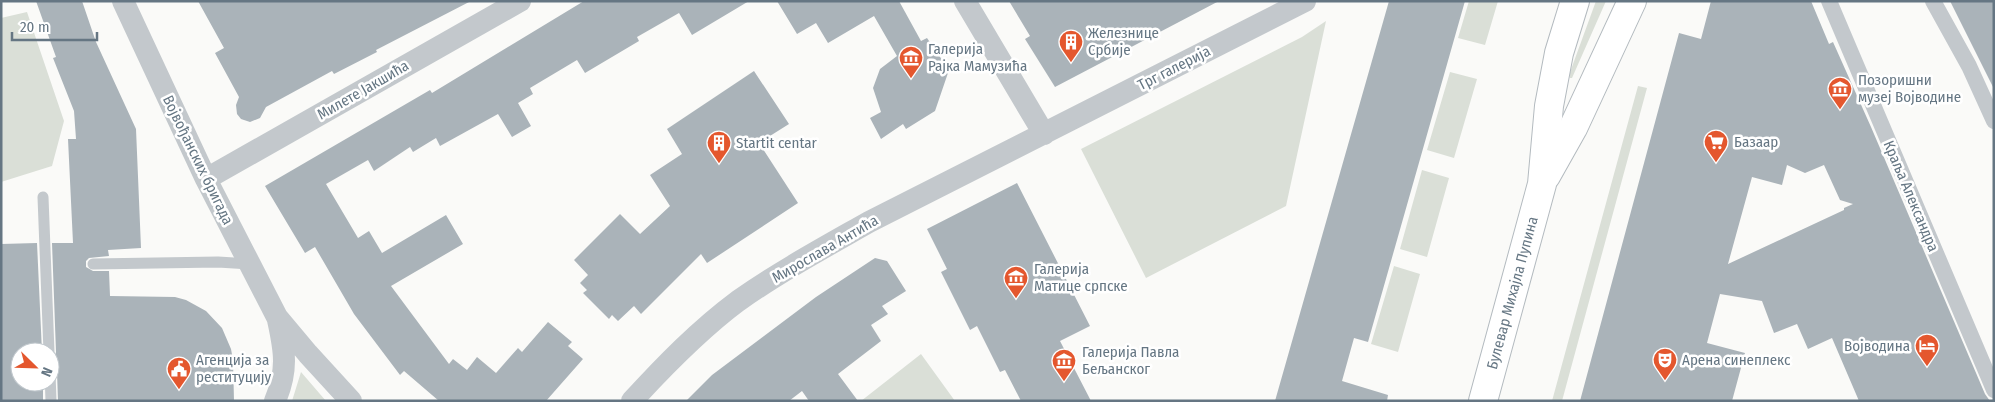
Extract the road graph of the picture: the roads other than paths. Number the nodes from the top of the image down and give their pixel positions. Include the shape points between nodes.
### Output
1 (123, 1) edge
2 (520, 1) edge
3 (965, 1) edge
4 (1305, 1) edge
5 (1575, 1) edge
6 (1632, 1) edge
7 (1829, 1) edge
8 (1933, 1) edge
9 (1994, 121) edge
10 (1044, 134) junction
11 (206, 179) junction
12 (1542, 184) junction
13 (43, 197) dead end
14 (93, 264) dead end
15 (250, 264) junction
16 (278, 317) junction
17 (49, 342) edge
18 (1994, 390) edge
19 (275, 401) edge
20 (351, 401) edge
21 (632, 401) edge
22 (1483, 401) edge

1 - 11 street, Војвођанских бригада
2 - 11 street, Милете Јакшића
3 - 10 street
4 - 10 street, Трг галерија
5 - 12 main road, Булевар Михајла Пупина via 1559,53 1549,106
6 - 12 main road, Булевар Михајла Пупина via 1573,128
7 - 18 street, Краља Александра
8 - 9 street via 1969,66
10 - 21 street, Мирослава Антића via 818,250 738,302 685,346
11 - 15 street, Војвођанских бригада
12 - 22 main road, Булевар Михајла Пупина
13 - 17 lane
14 - 15 lane
15 - 16 street, Војвођанских бригада
16 - 19 street, Војвођанских бригада via 284,346 284,368
16 - 20 street, Војвођанских бригада

